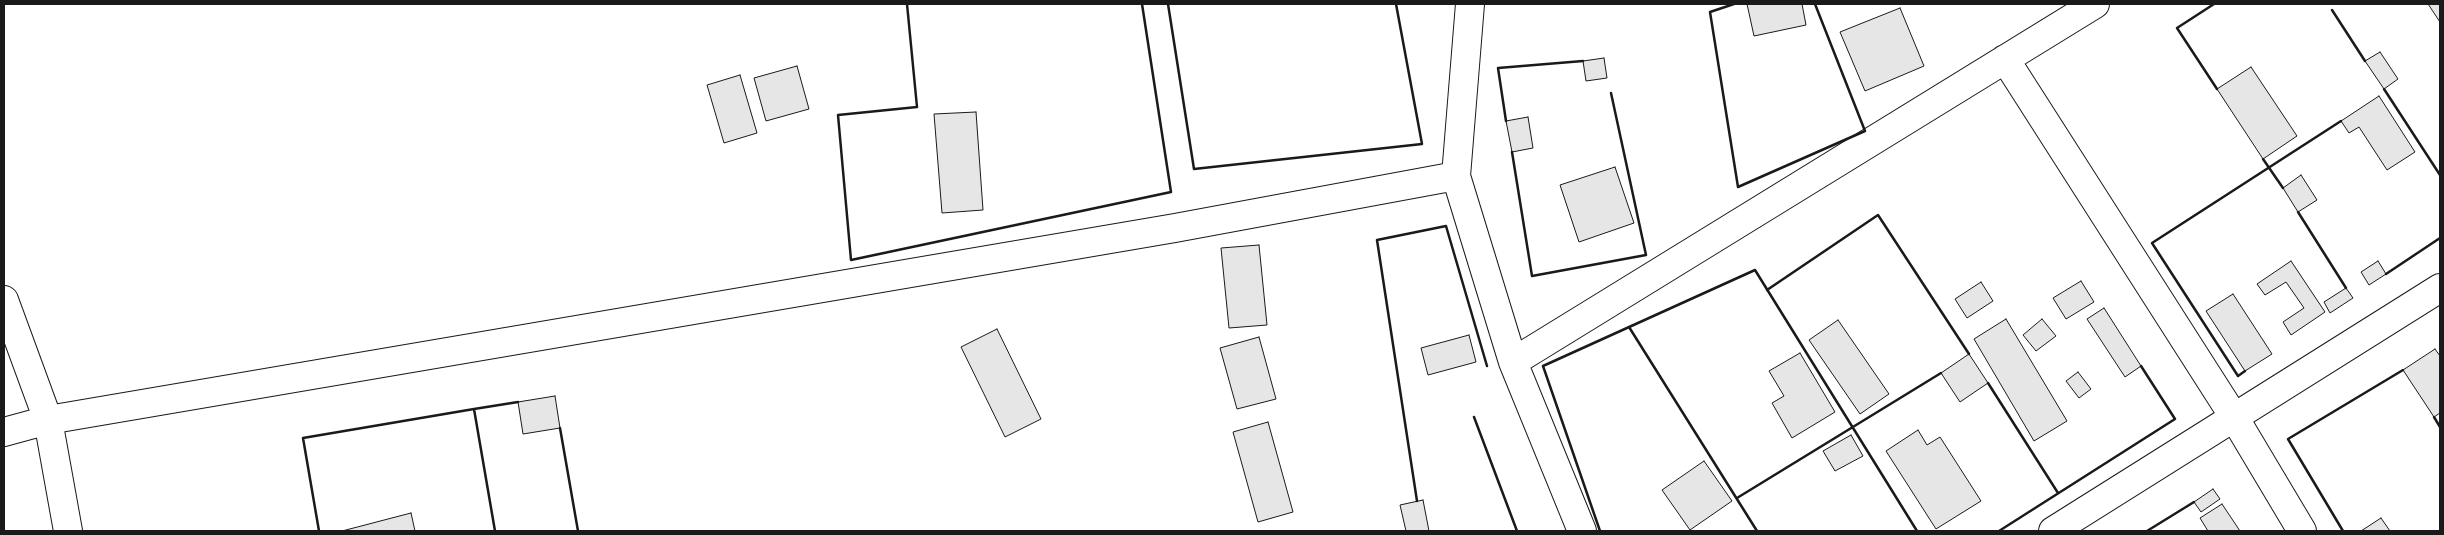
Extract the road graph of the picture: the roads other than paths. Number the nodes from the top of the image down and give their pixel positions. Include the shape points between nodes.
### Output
1 (1470, 4) edge
2 (2095, 4) edge
3 (2005, 59) junction
4 (1456, 176) junction
5 (2440, 288) edge
6 (4, 300) edge
7 (1513, 362) junction
8 (2234, 417) junction
9 (48, 420) junction
10 (4, 432) edge
11 (68, 531) edge
12 (1582, 531) edge
13 (2053, 531) edge
14 (2302, 531) edge

1 - 4 street
2 - 3 street
3 - 7 street
3 - 8 street
4 - 7 street
4 - 9 street via 1165,229
5 - 8 street
6 - 9 street
7 - 12 street
8 - 13 street
8 - 14 street
9 - 10 street
9 - 11 street

